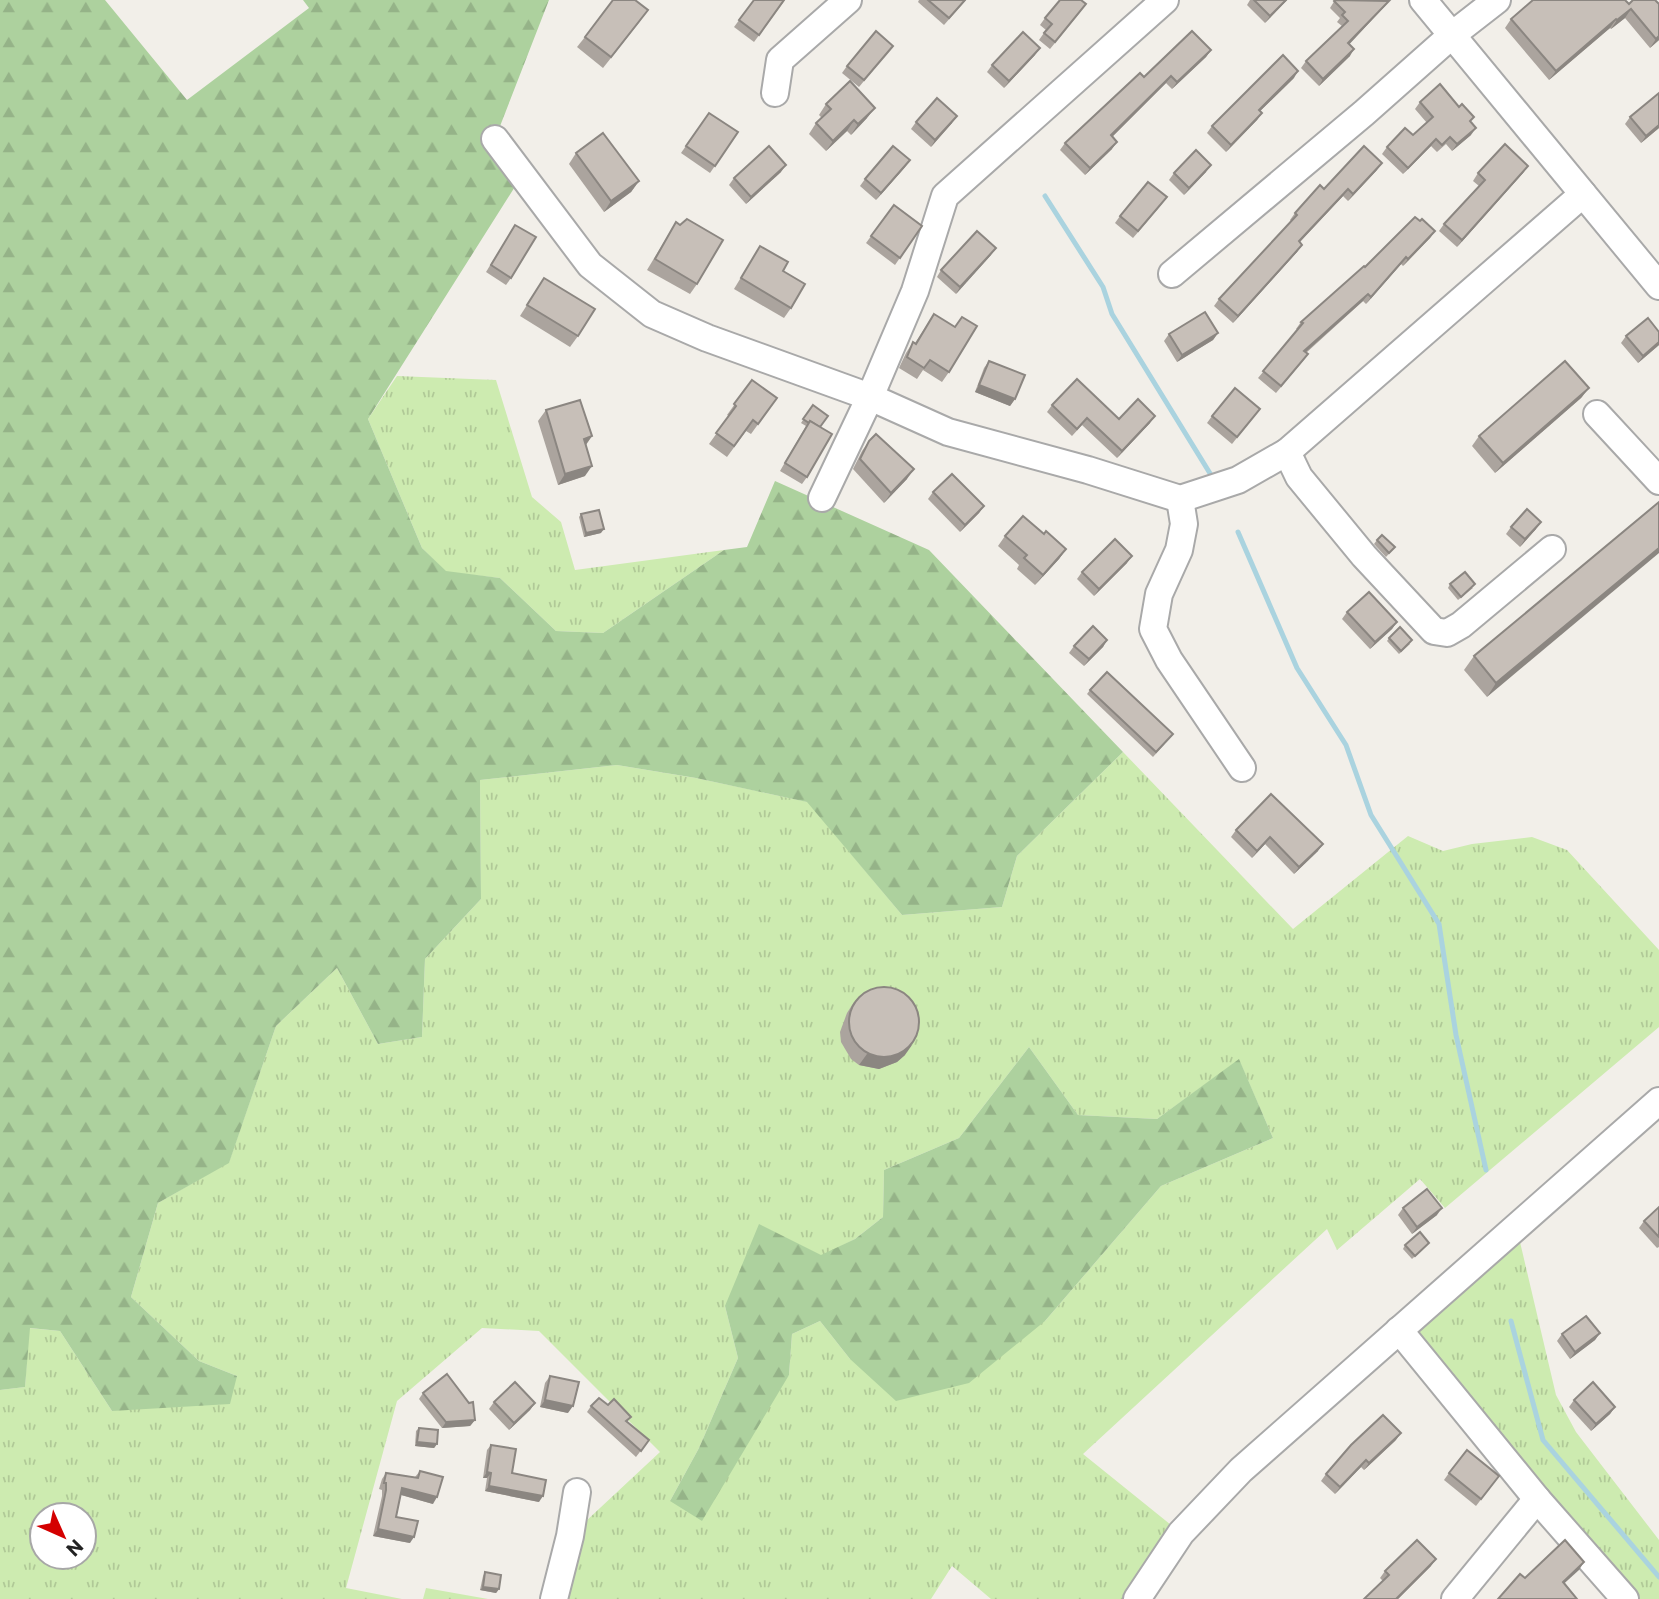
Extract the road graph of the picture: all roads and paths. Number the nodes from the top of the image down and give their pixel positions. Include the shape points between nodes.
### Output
1 (848, 0) edge
2 (1165, 0) edge
3 (1423, 0) edge
4 (1497, 0) edge
5 (1452, 35) junction
6 (775, 93) dead end
7 (495, 139) dead end
8 (1583, 194) junction
9 (1172, 274) dead end
10 (1659, 286) edge
11 (870, 397) junction
12 (1597, 414) dead end
13 (1287, 452) junction
14 (1657, 475) edge
15 (822, 498) dead end
16 (1180, 499) junction
17 (1552, 549) dead end
18 (1242, 768) dead end
19 (1659, 1101) edge
20 (1399, 1330) junction
21 (577, 1492) dead end
22 (1537, 1499) junction
23 (554, 1599) edge
24 (1137, 1599) edge
25 (1455, 1599) edge
26 (1625, 1599) edge

1 - 6 street via 780,60
2 - 11 street via 945,196 915,291
3 - 5 street
4 - 5 street
5 - 8 street
5 - 9 street
7 - 11 street via 590,265 652,314
8 - 10 street
8 - 13 street
11 - 15 street
11 - 16 street via 948,432
12 - 14 street
13 - 16 street via 1238,480
13 - 17 street via 1299,477 1434,631 1447,633 1461,625
16 - 18 street via 1184,524 1179,550 1158,594 1153,629
19 - 20 street
20 - 22 street
20 - 24 street via 1241,1470 1181,1533
21 - 23 street
22 - 25 street
22 - 26 street

